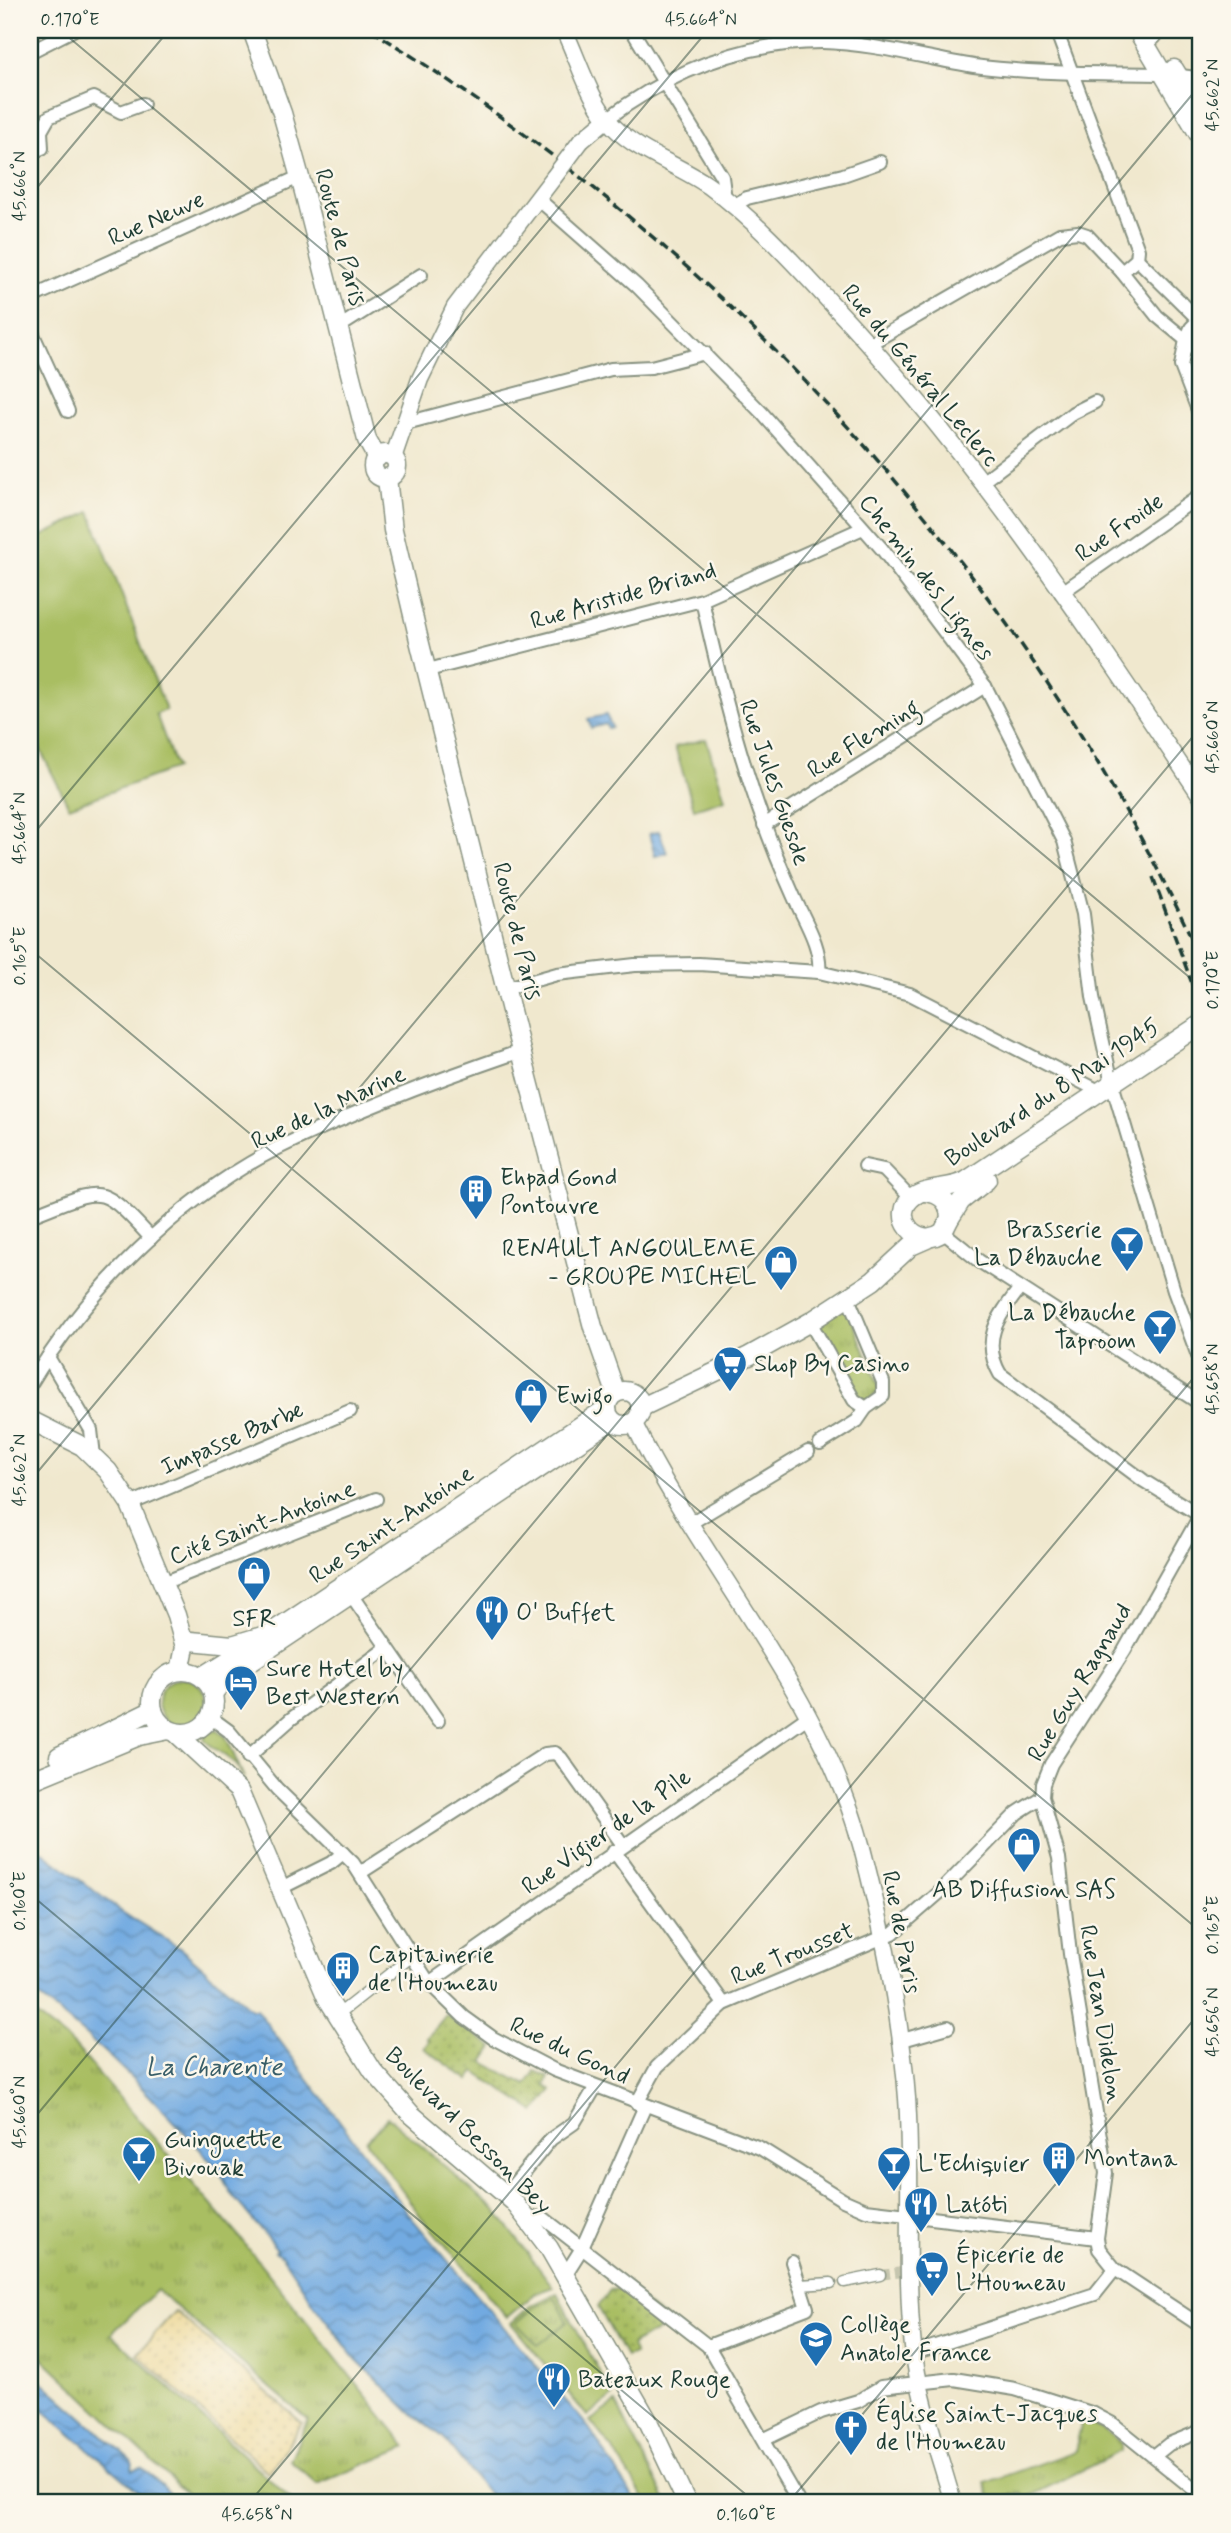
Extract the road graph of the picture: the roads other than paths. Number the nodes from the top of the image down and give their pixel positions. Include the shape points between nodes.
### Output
1 (74, 30) edge
2 (252, 30) edge
3 (564, 30) edge
4 (632, 30) edge
5 (834, 30) edge
6 (878, 30) edge
7 (1056, 30) edge
8 (1137, 30) edge
9 (1154, 33) edge
10 (884, 49) junction
11 (30, 52) edge
12 (1071, 74) junction
13 (1171, 75) junction
14 (1201, 78) edge
15 (662, 81) junction
16 (143, 104) dead end
17 (1201, 114) edge
18 (607, 119) junction
19 (1201, 138) edge
20 (30, 153) edge
21 (880, 162) dead end
22 (299, 177) junction
23 (537, 198) junction
24 (729, 203) junction
25 (1137, 259) junction
26 (1122, 272) junction
27 (421, 275) dead end
28 (30, 298) edge
29 (1200, 319) edge
30 (339, 327) junction
31 (30, 328) edge
32 (1186, 341) junction
33 (869, 344) junction
34 (705, 353) junction
35 (1201, 354) edge
36 (1095, 402) dead end
37 (68, 411) dead end
38 (1201, 418) edge
39 (407, 424) junction
40 (385, 458) junction
41 (982, 482) junction
42 (1201, 495) edge
43 (863, 528) junction
44 (1061, 593) junction
45 (702, 600) junction
46 (428, 670) junction
47 (985, 686) junction
48 (1201, 796) edge
49 (764, 825) junction
50 (819, 972) junction
51 (507, 991) junction
52 (1201, 1024) edge
53 (1201, 1035) edge
54 (521, 1051) junction
55 (1166, 1052) junction
56 (1102, 1093) junction
57 (1046, 1132) junction
58 (865, 1167) dead end
59 (918, 1195) junction
60 (30, 1216) edge
61 (904, 1218) junction
62 (940, 1229) junction
63 (151, 1238) junction
64 (1020, 1288) junction
65 (848, 1298) junction
66 (810, 1322) junction
67 (48, 1357) junction
68 (1201, 1364) edge
69 (30, 1385) edge
70 (1199, 1397) edge
71 (611, 1407) junction
72 (866, 1408) junction
73 (637, 1409) junction
74 (350, 1411) dead end
75 (30, 1420) edge
76 (820, 1444) dead end
77 (808, 1452) dead end
78 (94, 1456) junction
79 (376, 1499) dead end
80 (130, 1504) junction
81 (1201, 1515) edge
82 (689, 1524) junction
83 (163, 1583) junction
84 (352, 1596) junction
85 (176, 1615) junction
86 (269, 1634) junction
87 (191, 1641) junction
88 (385, 1649) junction
89 (180, 1671) junction
90 (202, 1677) junction
91 (213, 1693) junction
92 (153, 1710) junction
93 (809, 1716) junction
94 (210, 1717) junction
95 (438, 1721) dead end
96 (135, 1729) junction
97 (196, 1730) junction
98 (172, 1731) junction
99 (248, 1757) junction
100 (201, 1758) junction
101 (30, 1769) edge
102 (30, 1781) edge
103 (1042, 1797) junction
104 (618, 1848) junction
105 (343, 1853) junction
106 (360, 1873) junction
107 (279, 1889) junction
108 (883, 1938) junction
109 (411, 1957) junction
110 (429, 1983) junction
111 (724, 2004) junction
112 (336, 2016) junction
113 (948, 2027) dead end
114 (899, 2041) junction
115 (595, 2088) junction
116 (641, 2105) junction
117 (506, 2194) junction
118 (909, 2216) junction
119 (529, 2219) junction
120 (1097, 2238) junction
121 (582, 2248) junction
122 (792, 2262) dead end
123 (1115, 2269) junction
124 (565, 2275) junction
125 (880, 2275) tunnel mouth
126 (845, 2282) dead end
127 (831, 2283) dead end
128 (800, 2285) junction
129 (1201, 2326) edge
130 (708, 2346) junction
131 (914, 2353) junction
132 (920, 2384) junction
133 (1201, 2431) edge
134 (763, 2440) junction
135 (1154, 2456) junction
136 (1201, 2495) edge
137 (687, 2503) edge
138 (799, 2503) edge
139 (953, 2503) edge

1 - 11 street
2 - 22 main road, Route de Paris
3 - 18 street, Rue du Général Leclerc
4 - 15 street
5 - 6 street
6 - 10 street
7 - 12 street
8 - 13 main road
9 - 13 main road
10 - 12 street via 975,66
10 - 15 street via 824,42 788,44 722,58
12 - 13 street
12 - 25 street via 1138,250
13 - 14 street
13 - 17 main road
13 - 19 main road
15 - 18 street
15 - 24 street via 723,177
16 - 20 street via 121,112 94,98 49,117 41,131 42,148
18 - 23 street, bridge via 581,141
18 - 24 street, Rue du Général Leclerc via 624,135
21 - 24 street
22 - 28 street, Rue Neuve
22 - 30 main road, Route de Paris
23 - 34 street, Chemin des Lignes
23 - 39 street via 456,307 420,379
24 - 33 street, Rue du Général Leclerc
25 - 26 street
25 - 29 street
26 - 32 street via 1157,316
26 - 33 street via 1087,235 1069,231
27 - 30 street
29 - 32 street
30 - 40 main road, Route de Paris via 367,440
31 - 37 street
32 - 35 street
32 - 38 street via 1181,366
33 - 41 street, Rue du Général Leclerc
34 - 39 street via 651,368 611,369
34 - 43 street, Chemin des Lignes
36 - 41 street via 1073,413
39 - 40 street
40 - 46 main road, Route de Paris via 374,470 387,478 393,530
41 - 44 street, Rue du Général Leclerc
42 - 44 street, Rue Froide
43 - 45 street, Rue Aristide Briand
43 - 47 street, Chemin des Lignes
44 - 48 street, Rue du Général Leclerc
45 - 46 street, Rue Aristide Briand
45 - 49 street, Rue Jules Guesde via 744,772
46 - 51 main road, Route de Paris
47 - 49 street, Rue Fleming
47 - 56 street, Chemin des Lignes via 1065,841 1083,914
49 - 50 street, Rue Jules Guesde via 819,953
50 - 51 street via 699,964 621,966 557,974
50 - 56 street via 918,997
51 - 54 main road, Route de Paris
52 - 55 main road, Boulevard du 8 Mai 1945
53 - 55 main road, Boulevard du 8 Mai 1945
54 - 63 street, Rue de la Marine via 450,1075 278,1149 219,1185
54 - 71 main road, Route de Paris
55 - 56 main road, Boulevard du 8 Mai 1945
56 - 57 main road, Boulevard du 8 Mai 1945
56 - 68 street, Chemin des Lignes via 1129,1143
57 - 59 main road, Boulevard du 8 Mai 1945 via 961,1184
57 - 62 main road, Boulevard du 8 Mai 1945 via 971,1192
58 - 59 street via 884,1170
59 - 61 main road
59 - 62 main road via 934,1193 947,1202
60 - 63 street via 102,1193 115,1200
61 - 62 main road via 914,1235
61 - 73 main road via 895,1247 853,1282
62 - 64 street via 968,1254
62 - 65 main road, Boulevard du 8 Mai 1945 via 911,1246
63 - 67 street, Rue de la Marine
64 - 70 street
64 - 81 street via 991,1334 991,1354 1000,1374 1144,1481
65 - 66 main road, Boulevard du 8 Mai 1945
65 - 72 street via 885,1390 879,1401
66 - 72 street via 850,1394
66 - 73 main road, Boulevard du 8 Mai 1945
67 - 69 street, Rue de la Marine
67 - 78 street via 91,1430
71 - 73 main road via 626,1391
71 - 73 main road via 622,1425
71 - 84 main road, Rue Saint-Antoine
71 - 86 main road, Rue Saint-Antoine
72 - 76 street via 857,1421
73 - 82 street, Rue de Paris via 655,1469
74 - 80 street, Impasse Barbe
75 - 78 main road
77 - 82 street
78 - 80 main road
79 - 83 street, Cité Saint-Antoine
80 - 83 main road
81 - 103 street, Rue Guy Ragnaud via 1124,1651 1051,1764
82 - 93 street, Rue de Paris
83 - 85 main road
84 - 88 street
84 - 91 main road, Rue Saint-Antoine via 227,1677
85 - 87 main road
85 - 89 main road via 185,1647
86 - 87 main road, Rue Saint-Antoine via 232,1645
86 - 90 main road
87 - 90 main road
88 - 95 street
88 - 99 street
89 - 90 main road
89 - 92 main road via 158,1684
90 - 91 main road
91 - 94 main road
92 - 96 main road
92 - 98 main road
93 - 104 street, Rue Vigier de la Pile
93 - 108 street, Rue de Paris via 861,1845
94 - 97 main road
94 - 99 street, Rue du Gond via 229,1731
96 - 98 main road
96 - 101 main road
96 - 102 main road
97 - 98 main road
97 - 100 main road
98 - 100 main road, Boulevard Besson Bey
99 - 105 street, Rue du Gond
100 - 107 main road, Boulevard Besson Bey via 240,1791
103 - 108 street, Rue Guy Ragnaud via 1017,1813 905,1924
103 - 120 street, Rue Jean Didelon via 1059,1858 1106,2173
104 - 106 street via 555,1753 545,1754
104 - 110 street, Rue Vigier de la Pile
104 - 111 street
105 - 106 street, Rue du Gond
105 - 107 street
106 - 109 street, Rue du Gond
107 - 112 main road, Boulevard Besson Bey
108 - 111 street, Rue Trousset
108 - 114 street, Rue de Paris
109 - 110 street, Rue du Gond
109 - 112 street
110 - 115 street, Rue du Gond via 450,2006 493,2038
111 - 116 street, Rue Trousset via 657,2067
112 - 117 main road, Boulevard Besson Bey via 393,2095
113 - 114 street
114 - 118 street, Rue de Paris via 907,2097
115 - 116 street, Rue du Gond
115 - 117 street via 574,2123 551,2139
116 - 118 street, Rue du Gond via 760,2148 860,2208
116 - 121 street, Rue Trousset
117 - 119 main road, Boulevard Besson Bey
118 - 120 street, Rue du Gond
118 - 131 street, Rue de Paris via 906,2272
119 - 121 street via 542,2217
119 - 124 main road, Boulevard Besson Bey
120 - 123 street via 1102,2257
121 - 124 street, Rue Trousset
121 - 130 street
122 - 128 street
123 - 129 street
123 - 131 street via 1095,2294
124 - 137 main road, Boulevard Besson Bey via 647,2419
125 - 126 street
127 - 128 street
128 - 130 street via 807,2308
130 - 134 street
131 - 132 street, Rue de Paris
132 - 134 street via 881,2387
132 - 135 street via 954,2379 1031,2393 1105,2419
132 - 139 street, Rue de Paris
133 - 135 street via 1169,2444
134 - 138 street
135 - 136 street

